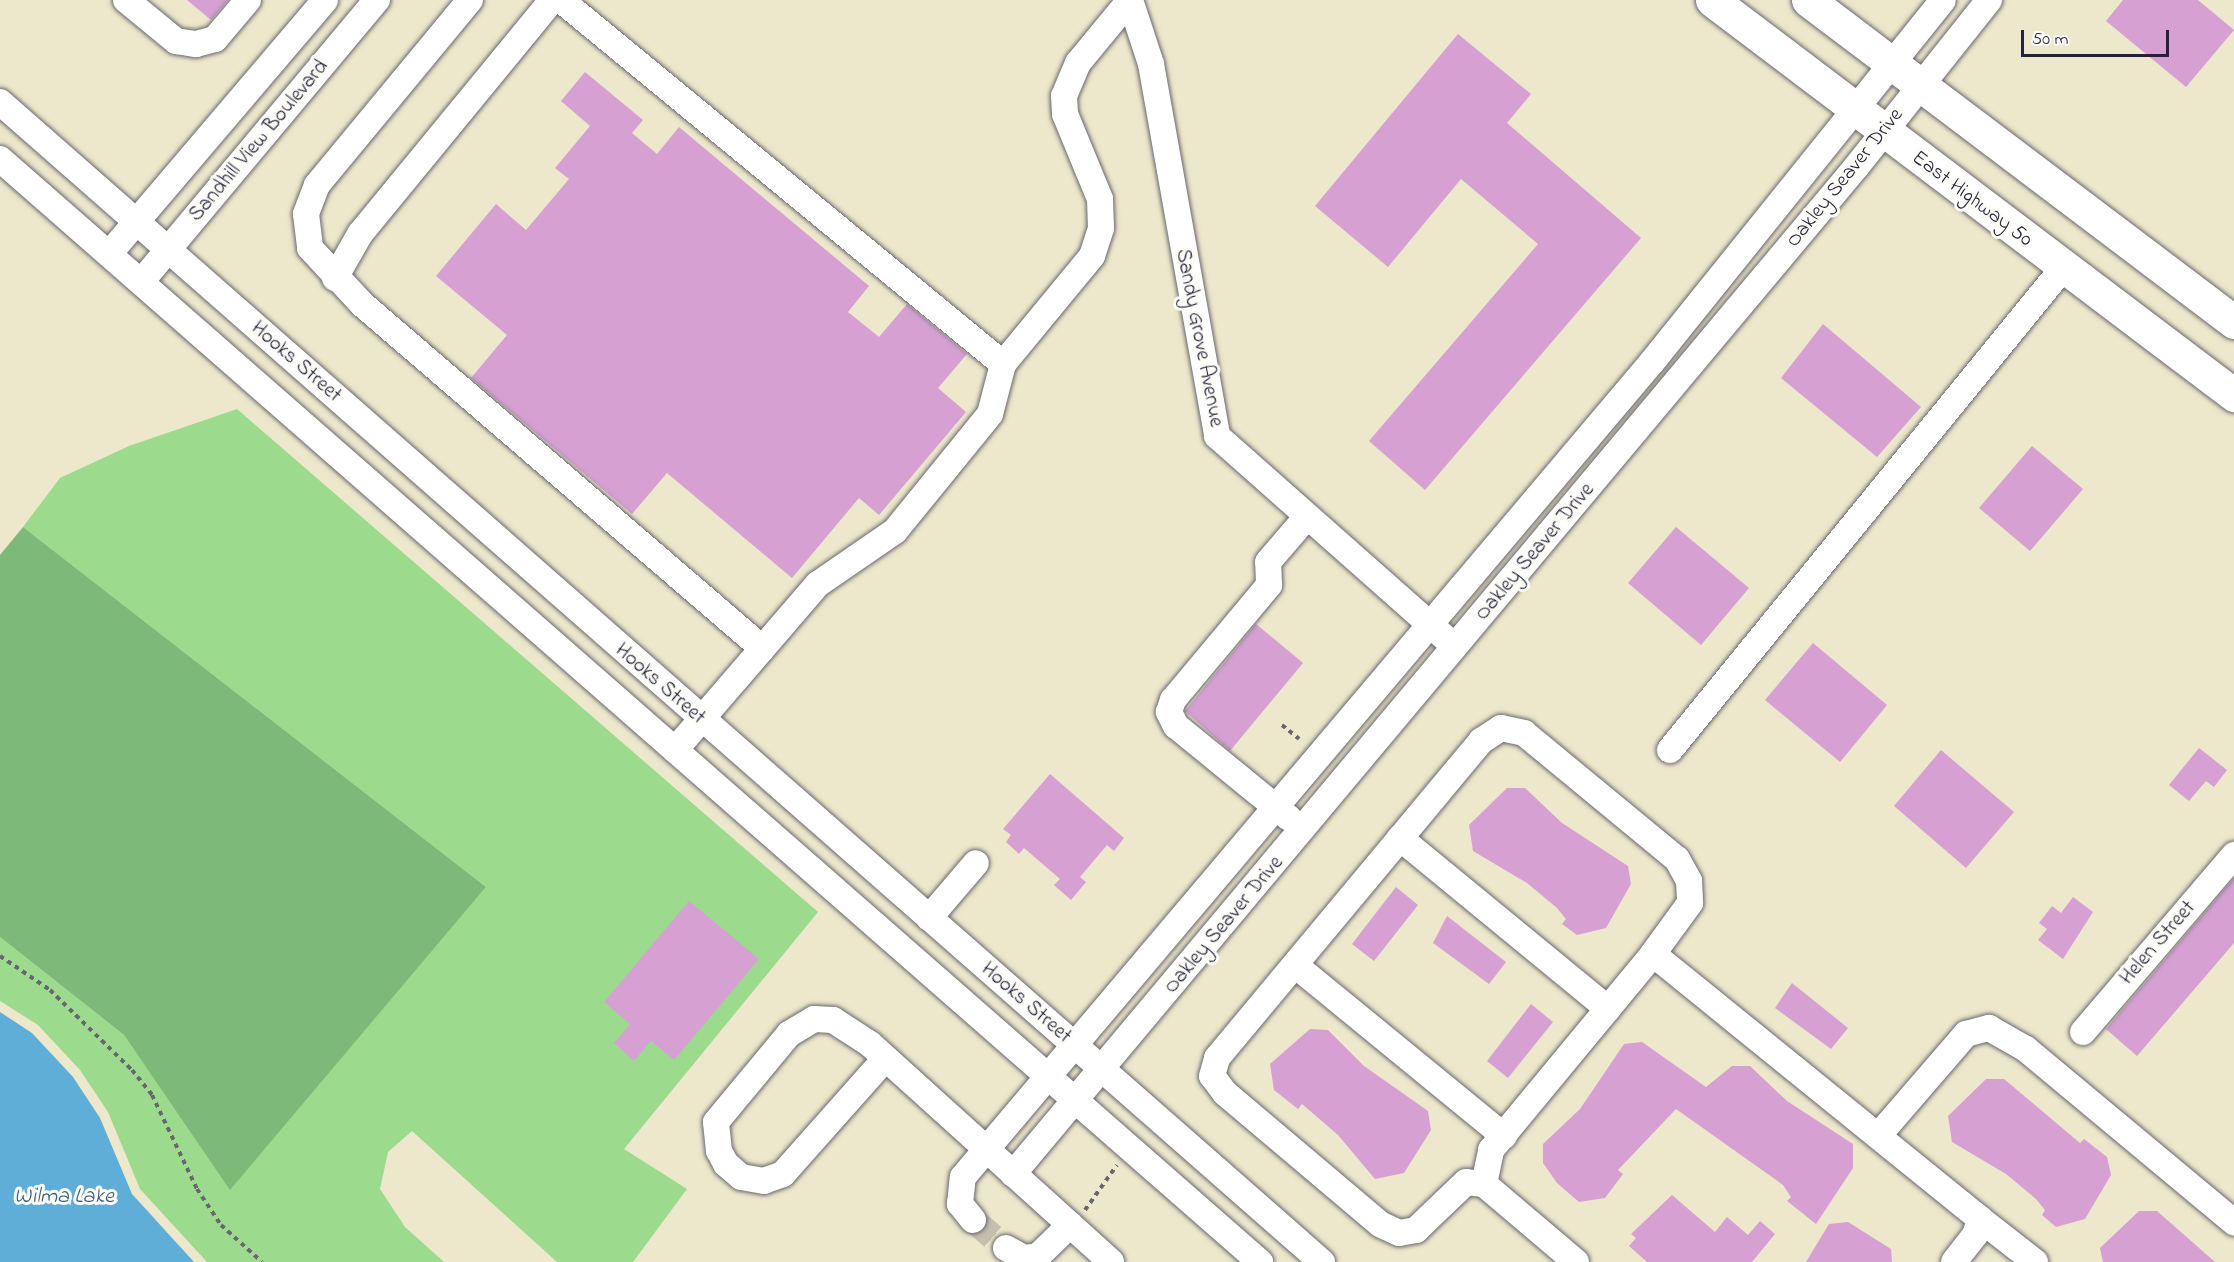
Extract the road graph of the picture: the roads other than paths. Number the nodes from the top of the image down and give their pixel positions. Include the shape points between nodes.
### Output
1 (126, 0) edge
2 (248, 0) edge
3 (325, 0) edge
4 (377, 0) edge
5 (470, 0) edge
6 (552, 0) edge
7 (561, 0) edge
8 (1130, 0) edge
9 (1712, 0) edge
10 (1808, 0) edge
11 (1943, 0) edge
12 (1989, 0) edge
13 (1891, 64) junction
14 (1919, 86) junction
15 (0, 102) edge
16 (1855, 112) junction
17 (1883, 133) junction
18 (0, 159) edge
19 (137, 222) junction
20 (168, 249) junction
21 (109, 254) junction
22 (2063, 268) junction
23 (334, 278) junction
24 (141, 282) junction
25 (2234, 322) edge
26 (1003, 364) junction
27 (2234, 395) edge
28 (1305, 519) junction
29 (1431, 626) junction
30 (1456, 647) junction
31 (762, 648) junction
32 (701, 720) junction
33 (675, 750) junction
34 (1670, 750) dead end
35 (1278, 809) junction
36 (1303, 830) junction
37 (1400, 838) junction
38 (2234, 855) edge
39 (976, 863) dead end
40 (929, 918) junction
41 (1653, 954) junction
42 (1295, 965) junction
43 (1608, 1009) junction
44 (2083, 1032) dead end
45 (1077, 1048) junction
46 (885, 1059) junction
47 (1102, 1070) junction
48 (1050, 1078) junction
49 (1077, 1101) junction
50 (1504, 1136) junction
51 (1878, 1136) junction
52 (986, 1150) junction
53 (1013, 1174) junction
54 (1484, 1184) junction
55 (1980, 1219) junction
56 (973, 1220) tunnel mouth
57 (2234, 1222) edge
58 (1070, 1225) junction
59 (1006, 1248) tunnel mouth
60 (1111, 1262) edge
61 (1260, 1262) edge
62 (1322, 1262) edge
63 (1576, 1262) edge
64 (1954, 1262) edge
65 (2035, 1262) edge

1 - 2 street via 176,41 196,44 215,39
3 - 19 street, Sandhill View Boulevard
4 - 20 street, Sandhill View Boulevard
5 - 23 street via 316,185 306,214 310,248
6 - 23 street via 360,234
7 - 26 street
8 - 26 street via 1078,63 1064,96 1065,114 1100,199 1099,243
8 - 28 street, Sandy Grove Avenue via 1151,64 1217,436
9 - 16 highway, East Highway 50
10 - 13 highway
11 - 13 street, Oakley Seaver Drive
12 - 14 street, Oakley Seaver Drive
13 - 14 highway
13 - 16 street, Oakley Seaver Drive
14 - 17 street, Oakley Seaver Drive
14 - 25 highway
15 - 19 street, Hooks Street
16 - 17 highway, East Highway 50
16 - 29 street, Oakley Seaver Drive
17 - 22 highway, East Highway 50
17 - 30 street, Oakley Seaver Drive
18 - 21 street, Hooks Street
19 - 20 street, Hooks Street
19 - 21 street, Sandhill View Boulevard
20 - 24 street, Sandhill View Boulevard
20 - 32 street, Hooks Street
21 - 24 street, Hooks Street
22 - 27 highway, East Highway 50
22 - 34 street
23 - 31 street
24 - 33 street, Hooks Street
26 - 31 street via 990,414 895,531 818,584
28 - 29 street, Sandy Grove Avenue
28 - 35 street via 1268,562 1269,585 1170,706 1176,726
29 - 30 street, Sandy Grove Avenue
29 - 35 street, Oakley Seaver Drive
30 - 36 street, Oakley Seaver Drive
31 - 32 street
32 - 33 street
32 - 40 street, Hooks Street
33 - 48 street, Hooks Street
35 - 36 street
35 - 45 street, Oakley Seaver Drive
36 - 47 street, Oakley Seaver Drive
37 - 41 street via 1481,741 1501,728 1524,733 1677,859 1689,881 1690,903
37 - 42 street
37 - 43 street
38 - 44 street, Helen Street
39 - 40 street
40 - 45 street, Hooks Street
41 - 43 street
41 - 51 street
42 - 50 street
42 - 54 street via 1217,1058 1212,1076 1225,1093 1380,1224 1399,1233 1416,1230 1466,1182
43 - 50 street
45 - 47 street, Hooks Street
45 - 48 street, Oakley Seaver Drive
46 - 46 street via 833,1020 803,1023 716,1122 719,1151 726,1164 752,1179 783,1174
46 - 52 street
47 - 49 street, Oakley Seaver Drive
47 - 62 street, Hooks Street
48 - 49 street, Hooks Street
48 - 52 street, Oakley Seaver Drive
49 - 53 street, Oakley Seaver Drive
49 - 61 street, Hooks Street
50 - 54 street via 1491,1150
51 - 55 street
51 - 57 street via 1966,1034 1989,1028 2026,1049
52 - 53 street
52 - 56 street, Oakley Seaver Drive via 958,1193
53 - 58 street
54 - 63 street
55 - 64 street via 1975,1235
55 - 65 street
58 - 59 street via 1038,1256 1024,1258
58 - 60 street

